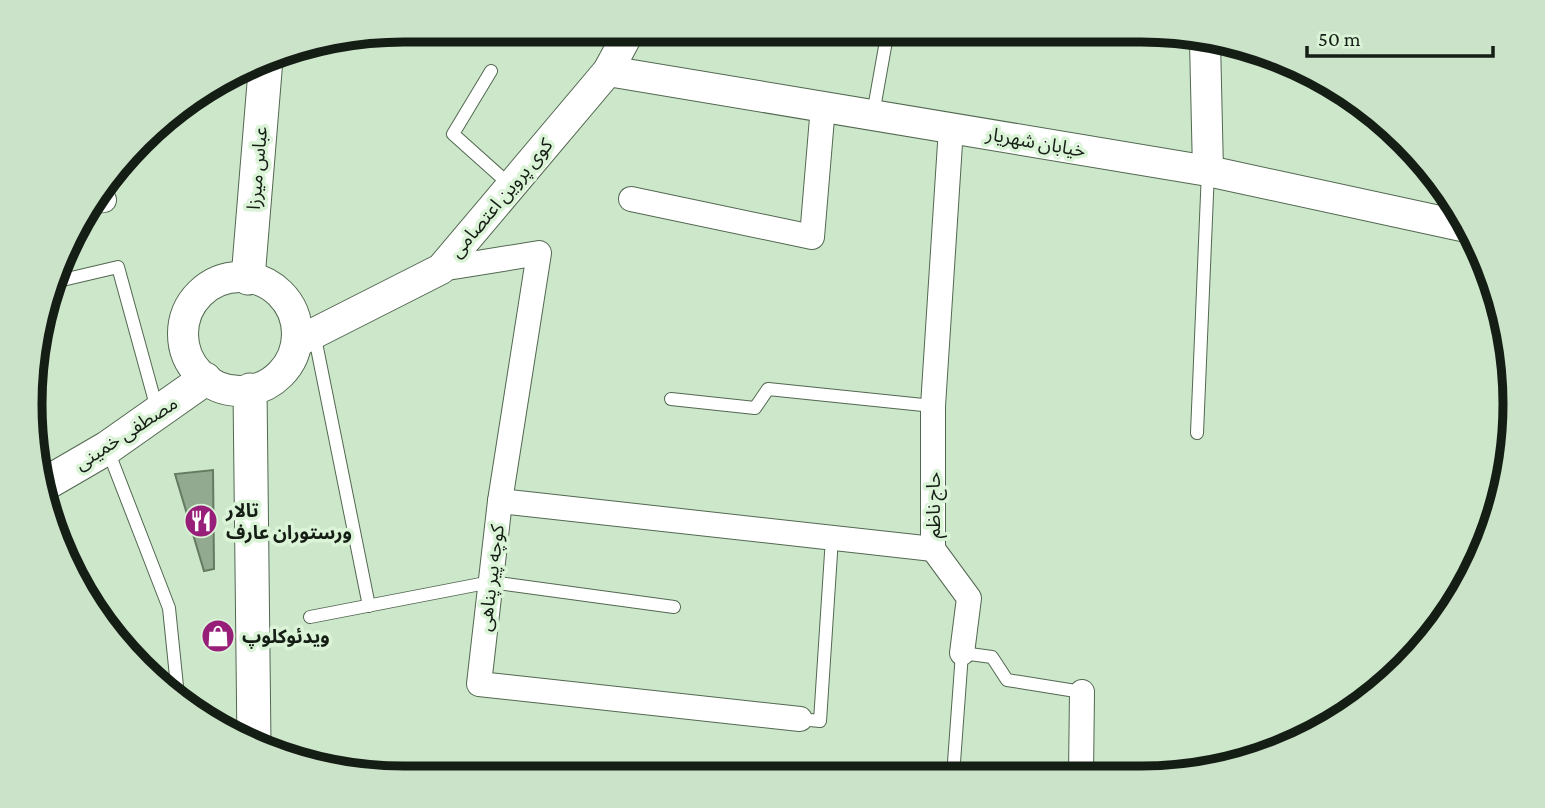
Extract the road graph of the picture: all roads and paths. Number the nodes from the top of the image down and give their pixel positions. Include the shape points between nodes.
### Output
1 (624, 42) edge
2 (886, 42) edge
3 (1205, 48) edge
4 (265, 70) edge
5 (491, 71) dead end
6 (608, 71) junction
7 (823, 106) junction
8 (873, 115) junction
9 (951, 128) junction
10 (1208, 171) junction
11 (511, 186) junction
12 (631, 199) dead end
13 (1456, 225) edge
14 (440, 269) junction
15 (248, 278) junction
16 (64, 280) edge
17 (306, 337) junction
18 (205, 379) junction
19 (250, 390) junction
20 (671, 399) dead end
21 (933, 406) junction
22 (158, 413) junction
23 (1197, 433) dead end
24 (107, 448) junction
25 (50, 481) edge
26 (500, 501) junction
27 (832, 538) junction
28 (933, 549) junction
29 (491, 582) junction
30 (369, 606) junction
31 (674, 607) dead end
32 (310, 617) dead end
33 (962, 653) junction
34 (177, 685) edge
35 (1082, 692) joint
36 (800, 719) joint
37 (254, 733) edge
38 (954, 766) edge
39 (1081, 766) edge

1 - 6 street, کوی پروین اعتصامی
2 - 8 lane
3 - 10 street
4 - 15 main road, عباس میرزا
5 - 11 lane via 453,134
6 - 7 street, خیابان شهریار
6 - 11 street, کوی پروین اعتصامی
7 - 8 street, خیابان شهریار
7 - 12 street via 812,237
8 - 9 street, خیابان شهریار
9 - 10 street, خیابان شهریار
9 - 21 street, حاج ناظم
10 - 13 street, خیابان شهریار
10 - 23 lane
11 - 14 street, کوی پروین اعتصامی
14 - 17 street, کوی پروین اعتصامی
14 - 26 street, کوچه پیر پناهی via 539,253
15 - 17 street via 279,292
15 - 18 street via 229,278 212,285 197,296 187,312 184,348
16 - 22 lane via 118,267
17 - 19 street via 282,372 268,384
17 - 30 lane
18 - 19 street via 226,389
18 - 22 main road, مصطفی خمینی
19 - 37 main road
20 - 21 lane via 755,408 768,389
21 - 28 street, حاج ناظم
22 - 24 main road, مصطفی خمینی
24 - 25 main road, مصطفی خمینی
24 - 34 lane via 169,608
26 - 27 street
26 - 29 street, کوچه پیر پناهی
27 - 28 street
27 - 36 lane via 820,721
28 - 33 street, حاج ناظم via 970,598
29 - 30 lane
29 - 31 lane
29 - 36 street, کوچه پیر پناهی via 479,684
30 - 32 lane
33 - 35 lane via 992,657 1007,680
33 - 38 lane
35 - 39 street

